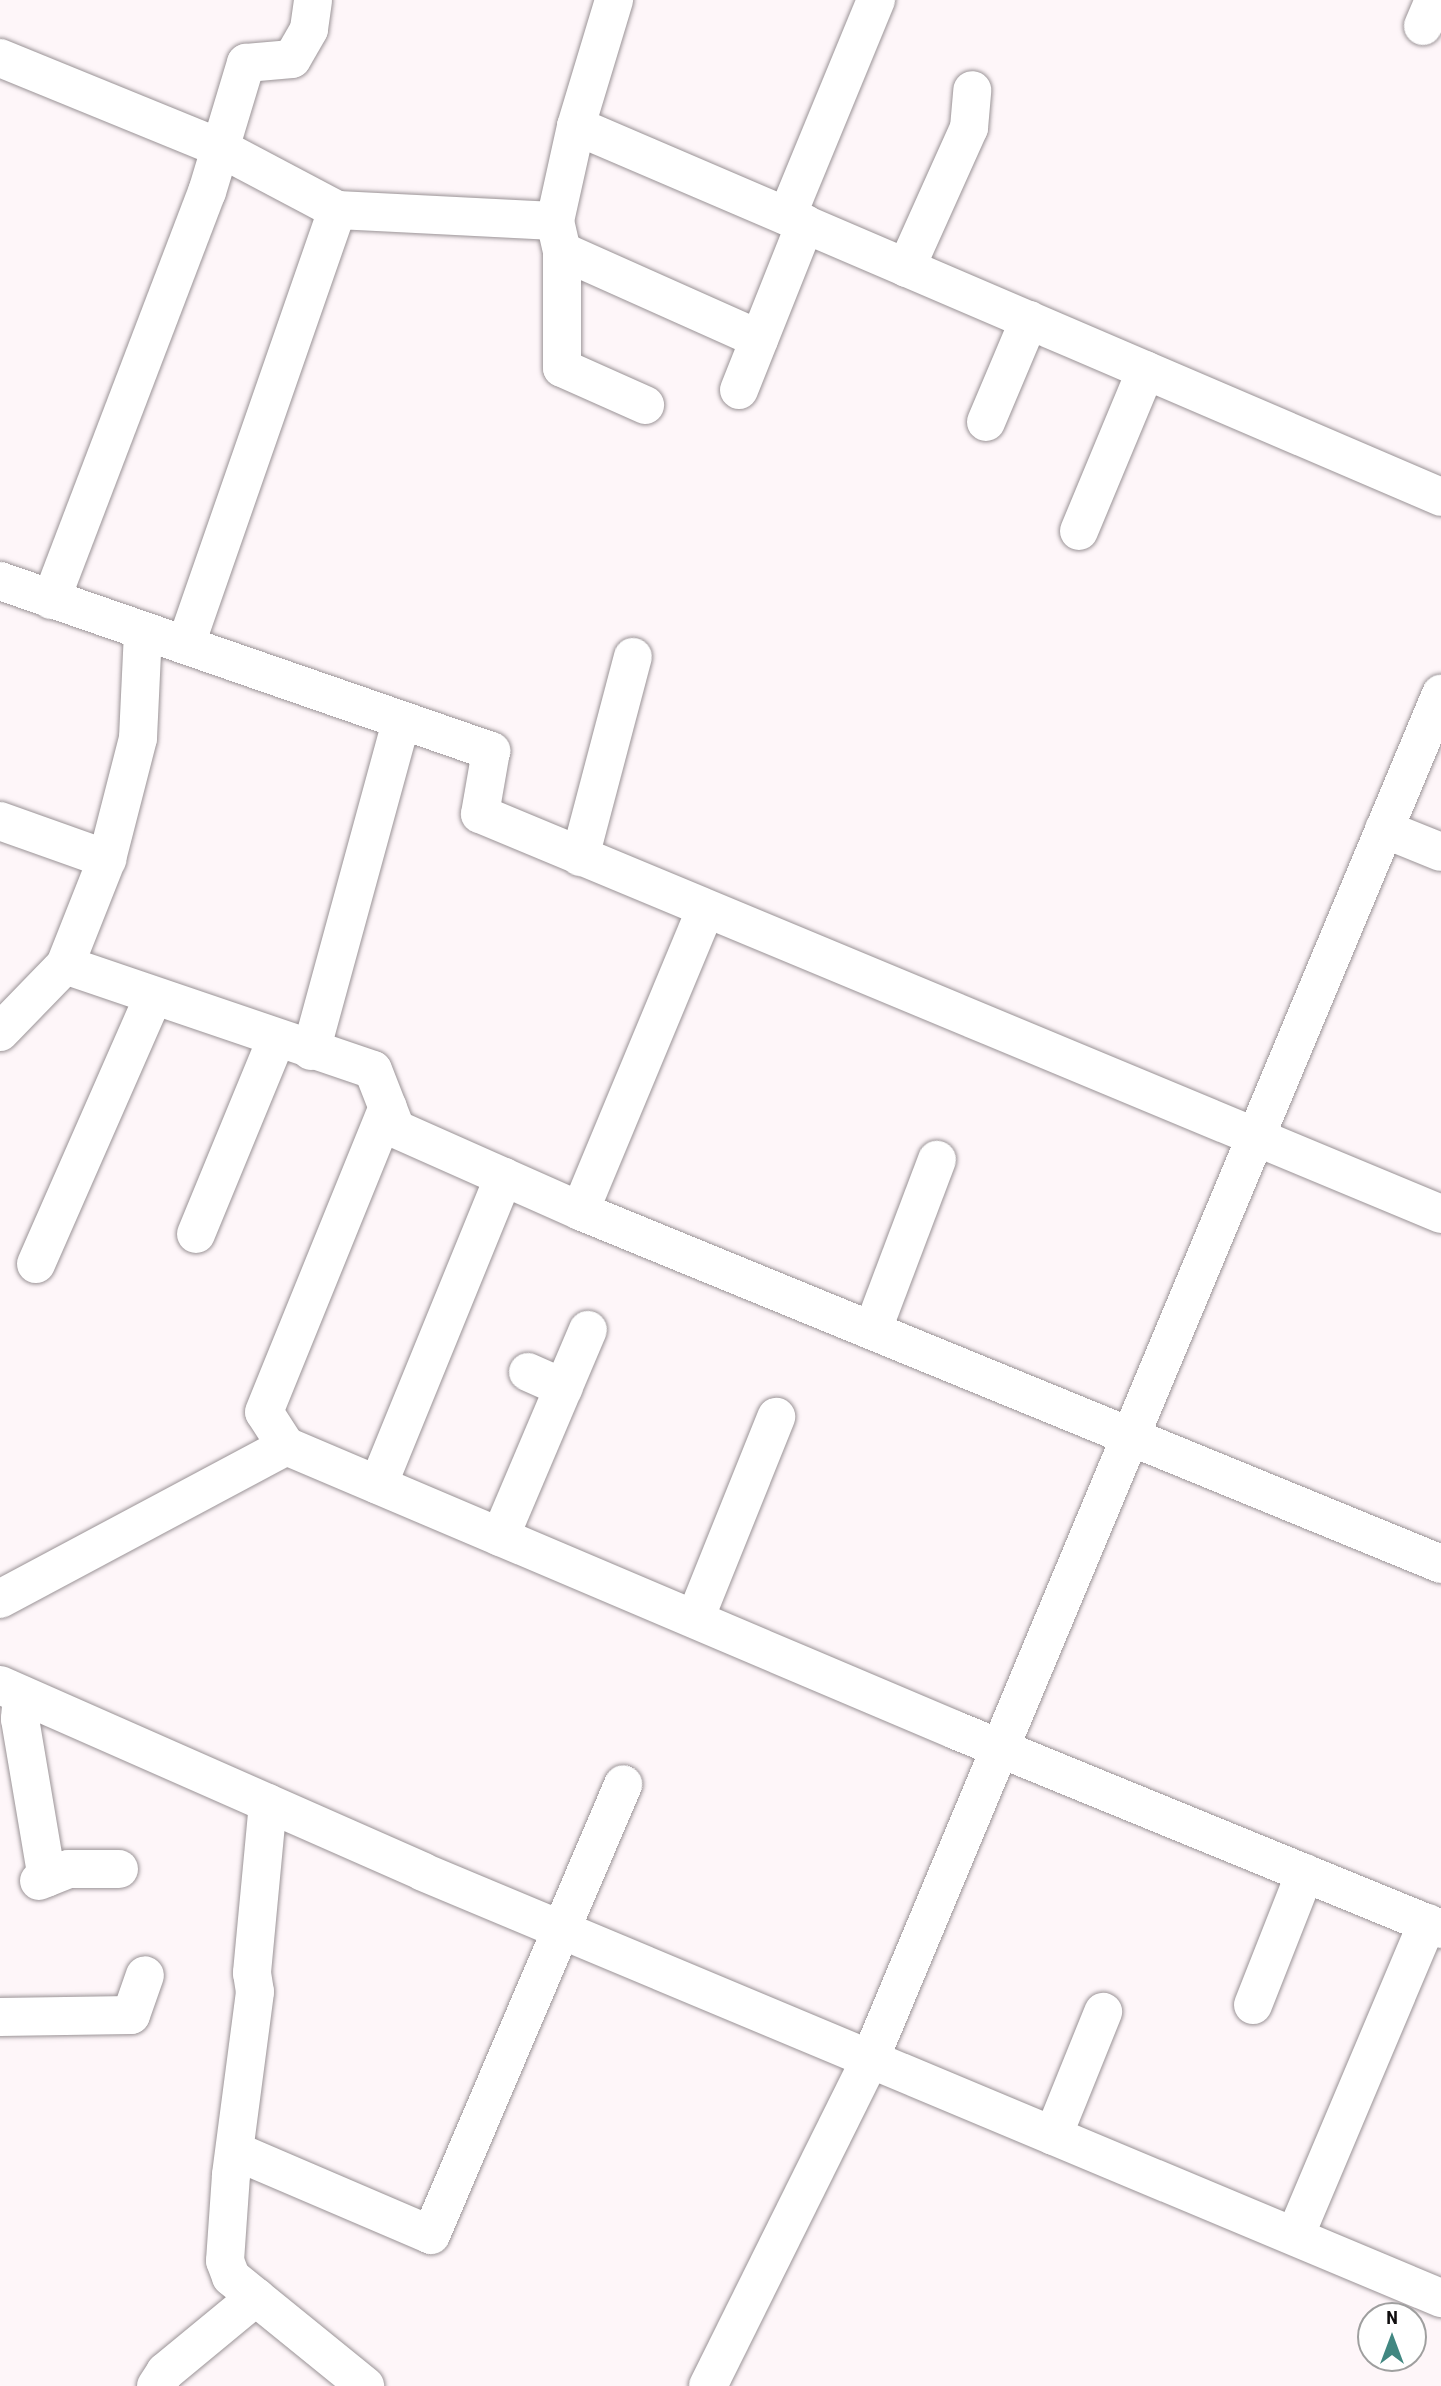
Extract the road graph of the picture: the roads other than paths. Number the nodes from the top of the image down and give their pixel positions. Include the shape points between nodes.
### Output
1 (313, 0) edge
2 (614, 0) edge
3 (876, 0) edge
4 (0, 58) edge
5 (972, 90) dead end
6 (576, 126) junction
7 (219, 148) junction
8 (337, 210) junction
9 (796, 220) junction
10 (558, 236) junction
11 (906, 268) junction
12 (1029, 320) junction
13 (759, 339) junction
14 (1146, 370) junction
15 (739, 390) dead end
16 (645, 405) dead end
17 (986, 422) dead end
18 (1441, 497) edge
19 (1079, 531) dead end
20 (0, 581) edge
21 (51, 600) junction
22 (143, 631) junction
23 (186, 645) junction
24 (633, 657) dead end
25 (1441, 694) edge
26 (397, 737) dead end
27 (0, 821) edge
28 (1384, 829) junction
29 (1441, 852) edge
30 (580, 857) junction
31 (107, 859) junction
32 (705, 910) junction
33 (65, 965) junction
34 (153, 997) junction
35 (0, 1032) edge
36 (294, 1046) junction
37 (388, 1107) junction
38 (1253, 1136) junction
39 (937, 1160) dead end
40 (504, 1177) junction
41 (580, 1211) junction
42 (1441, 1214) edge
43 (196, 1234) dead end
44 (36, 1264) dead end
45 (873, 1329) junction
46 (589, 1330) dead end
47 (528, 1372) dead end
48 (564, 1388) junction
49 (776, 1417) dead end
50 (1130, 1433) junction
51 (286, 1446) junction
52 (379, 1485) junction
53 (500, 1537) junction
54 (1441, 1564) edge
55 (0, 1599) edge
56 (695, 1619) junction
57 (11, 1690) edge
58 (999, 1747) junction
59 (623, 1784) dead end
60 (268, 1803) junction
61 (119, 1869) dead end
62 (1305, 1873) junction
63 (1434, 1926) edge
64 (561, 1930) junction
65 (145, 1975) dead end
66 (1253, 2006) dead end
67 (1103, 2012) dead end
68 (0, 2017) edge
69 (870, 2059) junction
70 (1053, 2136) junction
71 (234, 2151) junction
72 (1295, 2236) junction
73 (256, 2297) junction
74 (1441, 2298) edge
75 (156, 2386) edge
76 (365, 2386) edge
77 (708, 2386) edge

1 - 7 street via 309,29 292,59 246,63
2 - 6 street
3 - 9 street
4 - 7 street
5 - 11 street via 969,128
6 - 9 street
6 - 10 street
7 - 8 street
7 - 21 street via 207,192
8 - 10 street
8 - 23 street
9 - 11 street
9 - 13 street
10 - 13 street
10 - 16 street via 562,369
11 - 12 street
12 - 14 street
12 - 17 street
13 - 15 street
14 - 18 street
14 - 19 street
20 - 21 street
21 - 22 street
22 - 23 street
22 - 31 street via 138,738
23 - 30 street via 491,751 480,814
24 - 30 street
25 - 28 street
26 - 36 street
27 - 31 street
28 - 29 street
28 - 38 street
30 - 32 street
31 - 33 street
32 - 38 street
32 - 41 street
33 - 34 street
33 - 35 street
34 - 36 street
34 - 44 street
36 - 37 street via 373,1070
36 - 43 street
37 - 40 street via 396,1129
37 - 51 street via 264,1412
38 - 42 street
38 - 50 street
39 - 45 street
40 - 41 street
40 - 52 street
41 - 45 street
45 - 50 street
46 - 48 street
47 - 48 street
48 - 53 street
49 - 56 street
50 - 54 street
50 - 58 street
51 - 52 street
51 - 55 street
52 - 53 street
53 - 56 street
56 - 58 street
57 - 60 street
57 - 61 street via 20,1719 43,1880 68,1869
58 - 62 street
58 - 69 street
59 - 64 street
60 - 64 street
60 - 71 street via 252,1973 255,1992
62 - 63 street
62 - 66 street
63 - 72 street
64 - 69 street
64 - 71 street via 431,2235
65 - 68 street via 131,2015
67 - 70 street
69 - 70 street
69 - 77 street
70 - 72 street
71 - 73 street via 225,2261 231,2277
72 - 74 street
73 - 75 street via 165,2372
73 - 76 street

